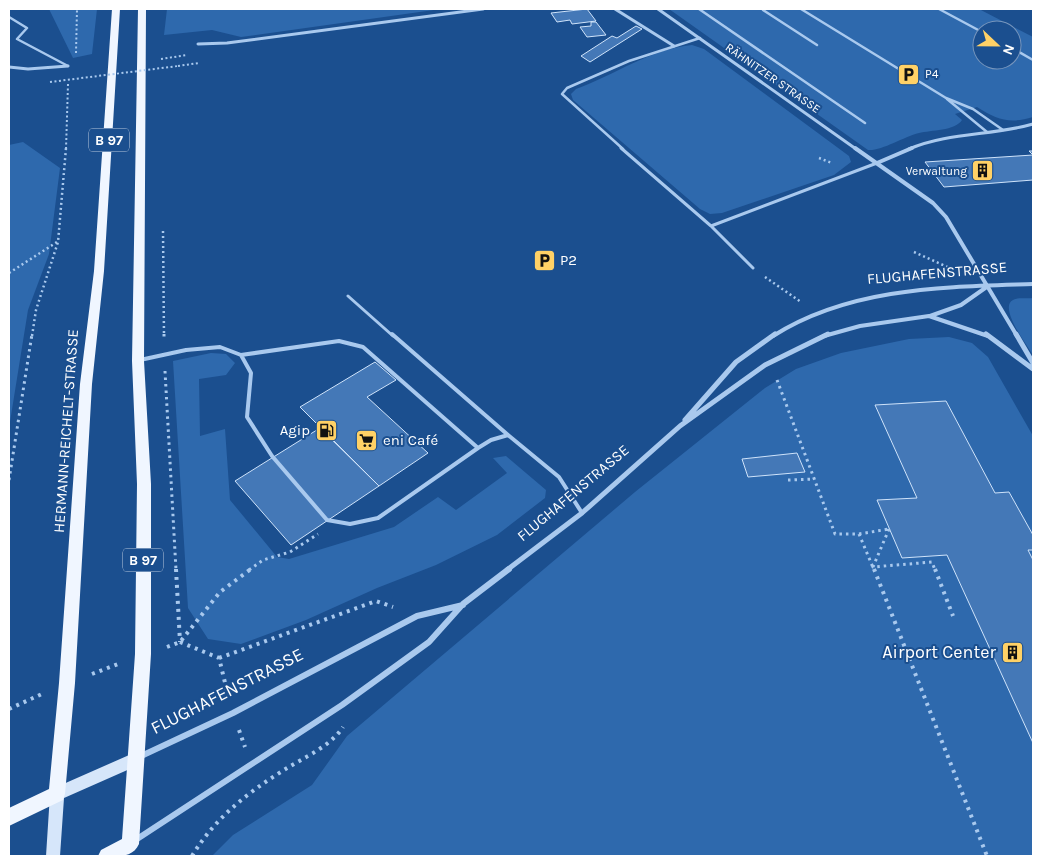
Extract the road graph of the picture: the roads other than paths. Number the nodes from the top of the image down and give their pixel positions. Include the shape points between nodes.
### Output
1 (116, 9) edge
2 (142, 9) edge
3 (483, 9) edge
4 (615, 9) edge
5 (658, 9) edge
6 (699, 9) edge
7 (801, 9) edge
8 (940, 9) edge
9 (763, 10) dead end
10 (9, 17) edge
11 (972, 27) edge
12 (700, 38) junction
13 (198, 44) dead end
14 (817, 45) dead end
15 (674, 46) junction
16 (1022, 54) edge
17 (1033, 60) edge
18 (68, 66) joint
19 (9, 67) edge
20 (946, 98) junction
21 (865, 123) dead end
22 (1033, 124) edge
23 (1003, 130) junction
24 (987, 132) junction
25 (877, 163) junction
26 (711, 226) junction
27 (752, 268) road end
28 (1033, 284) edge
29 (989, 286) junction
30 (348, 296) dead end
31 (929, 316) junction
32 (241, 355) junction
33 (138, 361) junction
34 (1033, 363) edge
35 (1033, 368) edge
36 (680, 426) junction
37 (508, 435) junction
38 (478, 448) junction
39 (582, 513) junction
40 (463, 604) junction
41 (136, 759) junction
42 (57, 794) junction
43 (9, 817) edge
44 (130, 850) edge
45 (53, 856) edge
46 (107, 856) edge

1 - 42 main road, HERMANN-REICHELT-STRASSE / B 97 via 99,271 86,384
2 - 33 main road, B 97
3 - 13 street via 227,43
4 - 15 street
5 - 12 street, RÄHNITZER STRASSE
6 - 21 lane
7 - 20 lane
8 - 11 lane
9 - 14 lane
10 - 18 lane via 27,28 17,39
12 - 15 lane
12 - 25 street, RÄHNITZER STRASSE
15 - 26 lane via 629,61 567,88 562,94
16 - 17 lane
18 - 19 street
20 - 23 lane via 973,109
20 - 24 lane
22 - 23 street
23 - 24 street
24 - 25 street via 921,143
25 - 26 lane
25 - 29 street, RÄHNITZER STRASSE via 946,217
26 - 27 lane
28 - 29 street, FLUGHAFENSTRASSE
29 - 31 street via 961,306
29 - 34 street, RÄHNITZER STRASSE
29 - 36 street, FLUGHAFENSTRASSE via 899,292 821,311 756,346 724,374
30 - 37 lane
31 - 35 street, FLUGHAFENSTRASSE via 982,332
31 - 36 street, FLUGHAFENSTRASSE via 860,326 826,335 794,349 765,365
32 - 33 lane via 220,347
32 - 38 lane via 340,341 363,347
32 - 38 lane via 251,373 247,417 272,456 327,520 350,524 378,518
33 - 41 main road, B 97 via 144,484 143,654
36 - 39 street, FLUGHAFENSTRASSE
37 - 38 lane
37 - 39 lane via 559,477
39 - 40 street, FLUGHAFENSTRASSE
40 - 41 street, FLUGHAFENSTRASSE via 417,616 233,714
40 - 44 street, FLUGHAFENSTRASSE via 429,642
41 - 42 main road, FLUGHAFENSTRASSE
41 - 44 main road, B 97
42 - 43 main road, FLUGHAFENSTRASSE
42 - 45 main road, HERMANN-REICHELT-STRASSE / B 97
44 - 46 main road, FLUGHAFENSTRASSE

